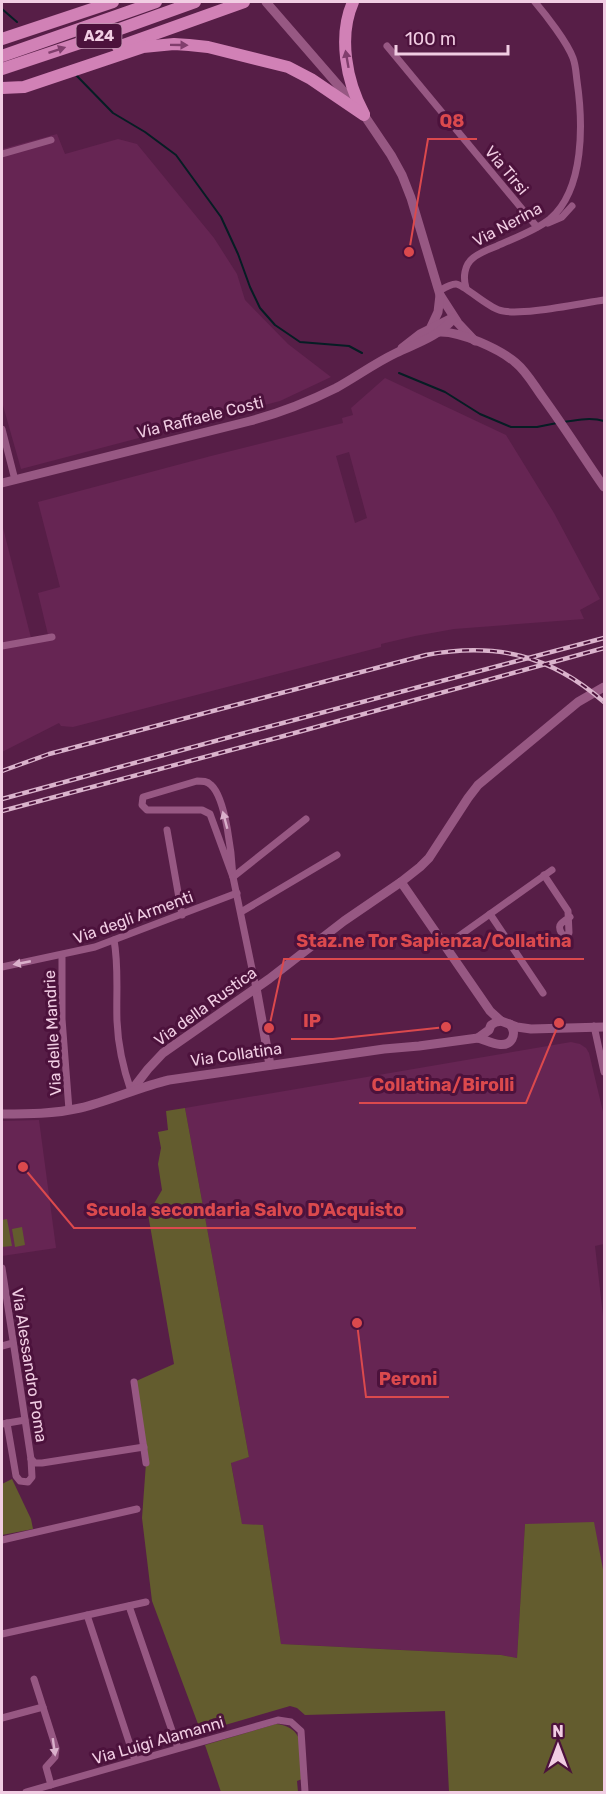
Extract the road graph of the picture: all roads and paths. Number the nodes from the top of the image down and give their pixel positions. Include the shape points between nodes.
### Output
1 (93, 2) edge
2 (113, 2) edge
3 (156, 2) edge
4 (195, 2) edge
5 (243, 2) edge
6 (266, 2) edge
7 (353, 2) edge
8 (535, 2) edge
9 (2, 33) edge
10 (2, 39) edge
11 (387, 46) dead end
12 (2, 56) edge
13 (2, 69) edge
14 (2, 88) edge
15 (364, 115) junction
16 (51, 140) dead end
17 (2, 154) edge
18 (572, 206) dead end
19 (540, 226) junction
20 (465, 270) junction
21 (453, 284) junction
22 (466, 288) junction
23 (440, 293) junction
24 (604, 300) edge
25 (454, 318) junction
26 (430, 328) junction
27 (440, 332) junction
28 (475, 341) junction
29 (396, 353) junction
30 (2, 429) edge
31 (15, 480) junction
32 (2, 483) edge
33 (604, 487) edge
34 (52, 637) dead end
35 (2, 646) edge
36 (600, 689) edge
37 (306, 819) dead end
38 (167, 830) dead end
39 (337, 855) dead end
40 (552, 870) dead end
41 (544, 876) junction
42 (233, 877) junction
43 (401, 882) junction
44 (237, 893) junction
45 (241, 912) junction
46 (490, 914) junction
47 (182, 915) junction
48 (570, 917) dead end
49 (114, 940) junction
50 (445, 946) junction
51 (62, 955) junction
52 (2, 967) edge
53 (256, 988) junction
54 (543, 993) dead end
55 (490, 1011) junction
56 (505, 1022) junction
57 (594, 1026) junction
58 (604, 1027) edge
59 (490, 1028) junction
60 (531, 1029) junction
61 (513, 1036) junction
62 (478, 1038) junction
63 (493, 1042) junction
64 (270, 1065) junction
65 (604, 1072) edge
66 (130, 1091) junction
67 (69, 1110) junction
68 (2, 1114) edge
69 (2, 1268) edge
70 (13, 1343) junction
71 (2, 1346) edge
72 (134, 1382) dead end
73 (25, 1420) junction
74 (4, 1423) edge
75 (144, 1447) junction
76 (31, 1459) junction
77 (146, 1463) dead end
78 (137, 1509) dead end
79 (2, 1540) edge
80 (146, 1602) dead end
81 (129, 1606) junction
82 (87, 1615) junction
83 (2, 1634) edge
84 (34, 1679) dead end
85 (43, 1707) junction
86 (2, 1718) edge
87 (178, 1748) junction
88 (135, 1760) junction
89 (51, 1785) junction
90 (26, 1792) edge
91 (305, 1792) edge

1 - 9 highway
2 - 10 highway
3 - 12 highway, A24
13 -> 4 highway, A24
5 - 14 highway
6 - 15 street
15 -> 7 highway via 345,50 346,23
8 - 19 street, Via Nerina via 573,58 580,100 576,170 571,187 560,209
11 - 19 street, Via Tirsi
14 -> 15 highway via 24,87 143,47 189,45 288,67
15 - 23 street via 402,175
16 - 17 street
18 - 19 street via 562,217
19 - 20 street, Via Nerina via 473,258
20 - 21 street, Via Nerina
20 - 22 street, Via Nerina
21 - 22 street
21 - 23 street
22 - 24 street via 501,311
23 - 25 street
23 - 26 street via 438,312
25 - 26 street, Via Raffaele Costi
25 - 27 street, Via Raffaele Costi
25 - 28 street
26 - 29 street, Via Raffaele Costi
27 - 28 street
27 - 29 street, Via Raffaele Costi
28 - 33 street via 515,362
29 - 31 street, Via Raffaele Costi via 327,392 276,413
30 - 31 street
31 - 32 street, Via Raffaele Costi
34 - 35 street
36 - 43 street, Via della Rustica via 578,702 478,785 429,858
37 - 42 street
38 - 47 street
39 - 45 street
40 - 41 street
41 - 46 street
41 - 48 street
42 -> 42 street via 225,819 211,785 197,781 143,797 141,803 146,809 209,813
42 - 44 street
43 - 50 street
43 - 53 street, Via della Rustica
44 - 45 street
44 - 47 street, Via degli Armenti
45 - 53 street
46 - 50 street
46 - 54 street
47 - 49 street, Via degli Armenti
49 - 51 street, Via degli Armenti
49 - 66 street via 118,1034
50 - 55 street
51 -> 52 street, Via degli Armenti
51 - 67 street, Via delle Mandrie
53 - 64 street
53 - 66 street, Via della Rustica via 163,1053
55 - 56 street
55 - 59 street
56 - 59 street
56 - 60 street
56 - 61 street
57 - 58 street
57 - 60 street
57 - 65 street
59 - 62 street, Via Collatina
59 - 63 street
60 - 61 street
61 - 63 street via 508,1043
62 - 63 street, Via Collatina
62 - 64 street, Via Collatina
64 - 66 street, Via Collatina via 179,1078
66 - 67 street, Via Collatina
67 - 68 street, Via Collatina
69 - 70 street, Via Alessandro Poma
70 - 71 street
70 - 73 street, Via Alessandro Poma
72 - 75 street
73 - 74 street
73 - 76 street, Via Alessandro Poma
74 - 76 street via 16,1476 21,1481 28,1482 32,1477
75 - 76 street, Via Alessandro Poma via 42,1463
75 - 77 street
78 - 79 street
80 - 81 street
81 - 82 street
81 - 87 street
82 - 83 street
82 - 88 street
84 - 85 street
85 - 86 street
85 -> 89 street via 56,1752 46,1767
87 - 88 street, Via Luigi Alamanni
87 - 91 street, Via Luigi Alamanni via 274,1720 287,1721 297,1727 302,1737
88 - 89 street, Via Luigi Alamanni
89 - 90 street, Via Luigi Alamanni

